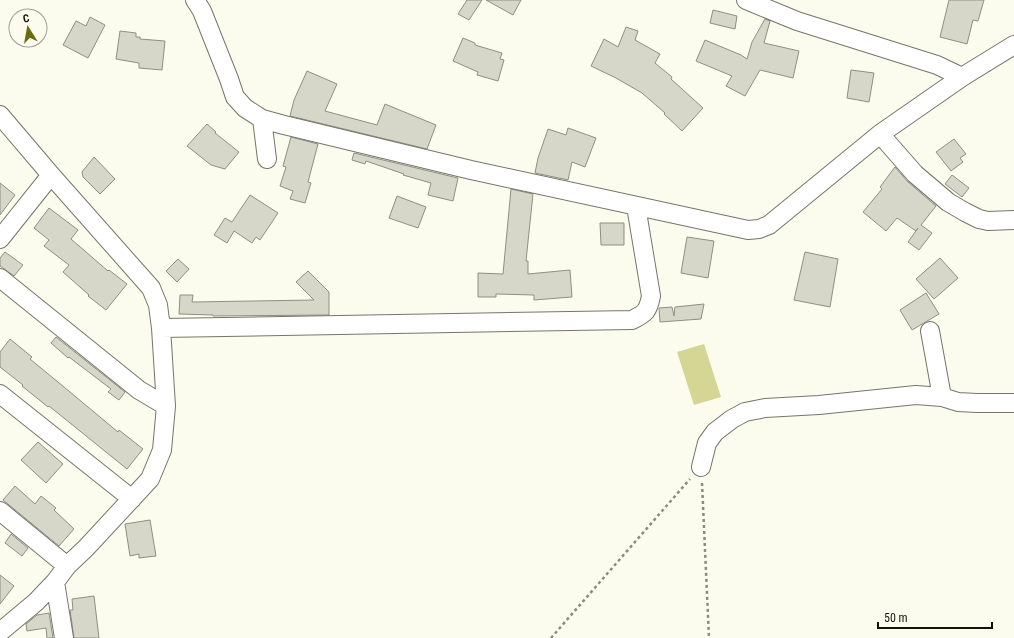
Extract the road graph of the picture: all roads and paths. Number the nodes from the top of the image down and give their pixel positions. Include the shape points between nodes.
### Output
1 (195, 0) edge
2 (746, 0) edge
3 (1014, 45) edge
4 (962, 77) junction
5 (0, 115) edge
6 (262, 119) junction
7 (880, 134) junction
8 (267, 159) dead end
9 (51, 175) junction
10 (636, 206) junction
11 (1014, 220) edge
12 (0, 239) edge
13 (0, 278) edge
14 (161, 328) junction
15 (930, 331) dead end
16 (0, 394) edge
17 (942, 397) junction
18 (1014, 403) edge
19 (166, 406) junction
20 (701, 467) junction
21 (132, 499) junction
22 (0, 511) edge
23 (67, 566) junction
24 (55, 582) junction
25 (0, 632) edge
26 (1, 638) edge
27 (64, 638) edge
28 (551, 638) edge
29 (709, 638) edge

1 - 6 street via 202,11 235,97 245,108
2 - 4 street via 797,21 937,65
3 - 4 street
4 - 7 street
5 - 9 street
6 - 8 street
6 - 10 street via 470,170
7 - 10 street via 769,225 759,229 748,230
7 - 11 street via 915,174 948,202 979,219
9 - 12 street
9 - 14 street via 151,288 158,305
10 - 14 street via 651,296 646,311 632,320
13 - 19 street via 139,390
14 - 19 street
15 - 17 street
16 - 21 street
17 - 18 street via 958,402
17 - 20 street via 916,395 764,408 744,412 715,432 708,443
19 - 21 street via 162,450 150,478
20 - 28 path
20 - 29 path
21 - 23 street
22 - 23 street
23 - 24 street
24 - 25 street via 36,602
24 - 27 street
25 - 26 street

